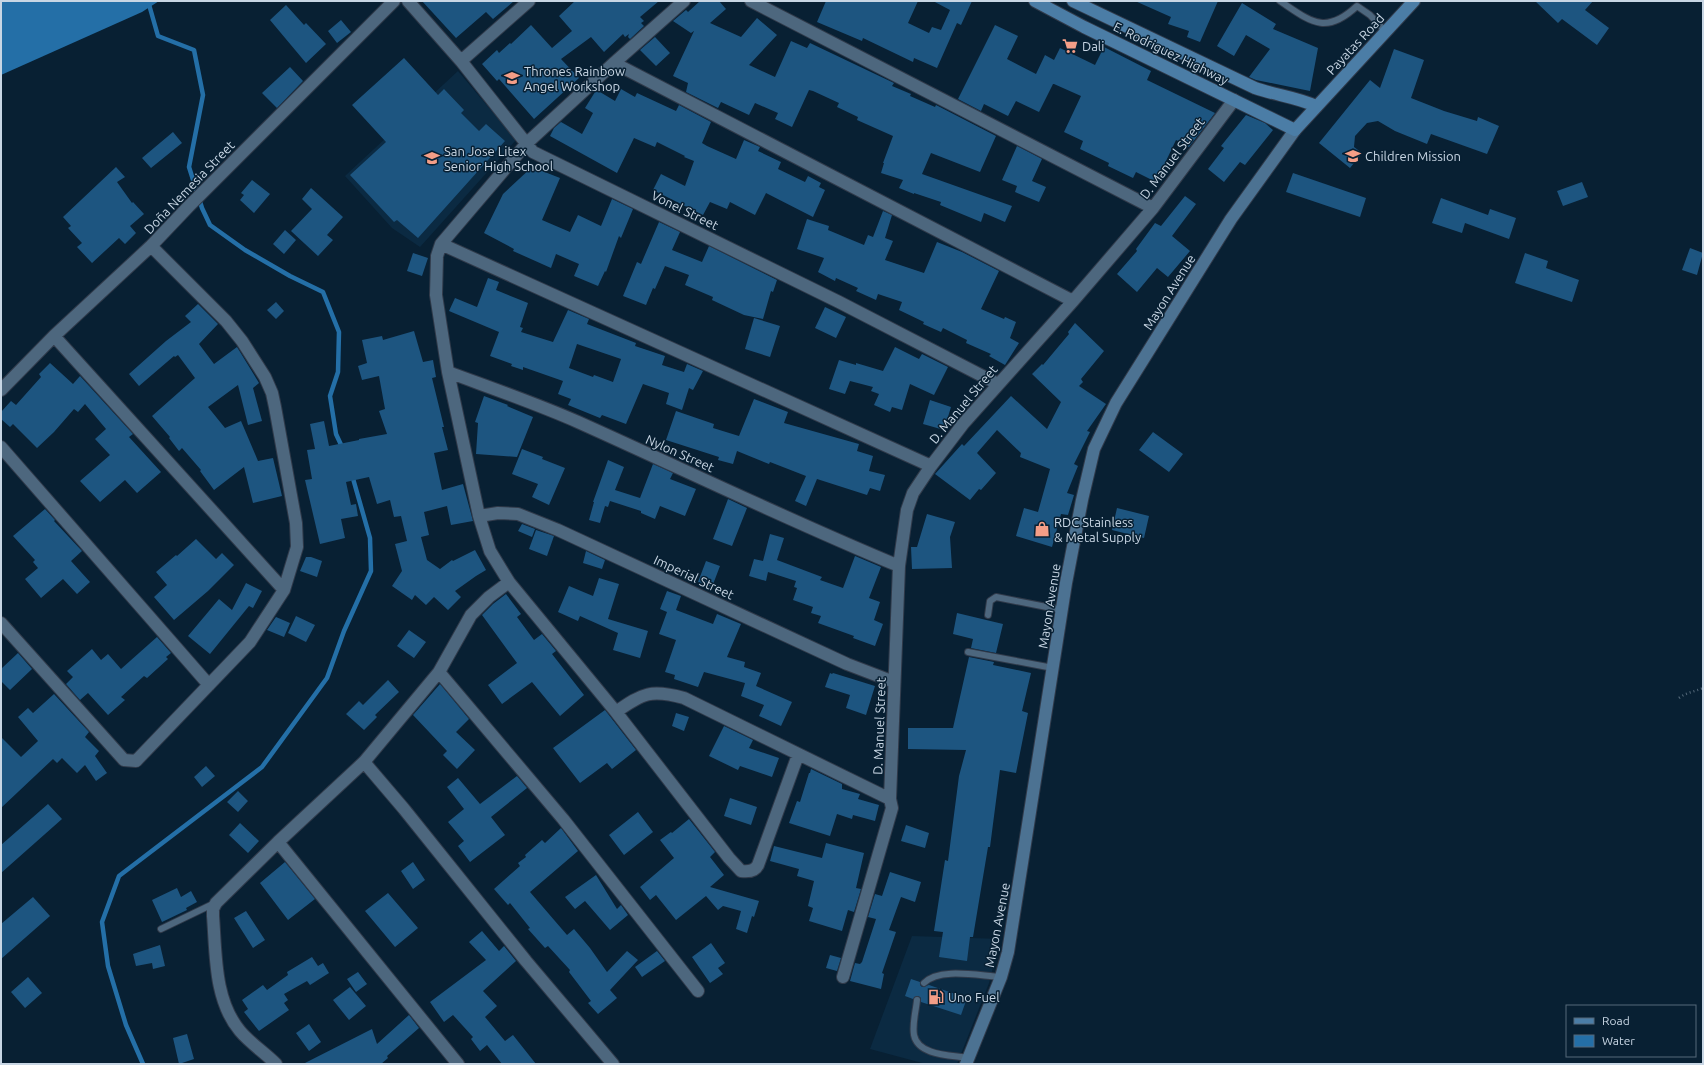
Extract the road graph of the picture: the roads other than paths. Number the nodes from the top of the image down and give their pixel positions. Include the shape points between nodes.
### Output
1 (394, 1) edge
2 (408, 1) edge
3 (529, 1) edge
4 (684, 1) edge
5 (751, 1) edge
6 (1035, 1) edge
7 (1073, 1) edge
8 (1280, 1) edge
9 (1414, 1) edge
10 (1358, 4) edge
11 (1386, 32) junction
12 (461, 61) junction
13 (614, 63) junction
14 (1234, 100) junction
15 (1316, 106) junction
16 (1295, 130) junction
17 (527, 143) junction
18 (1153, 208) junction
19 (442, 244) junction
20 (151, 246) junction
21 (1073, 301) junction
22 (54, 336) junction
23 (448, 372) junction
24 (998, 384) junction
25 (1, 390) edge
26 (1, 448) edge
27 (931, 466) junction
28 (480, 516) junction
29 (899, 566) junction
30 (509, 582) junction
31 (284, 590) junction
32 (1062, 610) junction
33 (988, 616) dead end
34 (1, 624) edge
35 (968, 652) dead end
36 (1053, 668) junction
37 (439, 672) junction
38 (894, 682) junction
39 (209, 685) junction
40 (616, 712) junction
41 (798, 755) junction
42 (364, 762) junction
43 (890, 799) junction
44 (278, 842) junction
45 (216, 903) junction
46 (161, 929) dead end
47 (843, 977) dead end
48 (1001, 978) junction
49 (924, 983) dead end
50 (698, 991) dead end
51 (917, 1000) dead end
52 (967, 1061) edge
53 (276, 1064) edge
54 (458, 1064) edge
55 (613, 1064) edge

1 - 20 street, Doña Nemesia Street
2 - 12 street, Vonel Street
3 - 12 street
4 - 13 street
5 - 18 street
6 - 14 main road, E. Rodriguez Highway
7 - 15 main road, E. Rodriguez Highway via 1255,88 1296,98
8 - 10 lane via 1319,24 1338,20
9 - 11 main road, Payatas Road
10 - 11 lane
11 - 15 main road, Payatas Road
12 - 17 street, Vonel Street
13 - 17 street
13 - 21 street
14 - 16 main road, E. Rodriguez Highway
14 - 18 street, D. Manuel Street
15 - 16 main road, Payatas Road
16 - 32 main road, Mayon Avenue via 1231,219 1116,403 1094,449
17 - 19 street
17 - 24 street, Vonel Street via 533,152 839,302
18 - 21 street, D. Manuel Street
19 - 23 street via 437,256 436,294
19 - 27 street
20 - 22 street, Doña Nemesia Street
20 - 31 street via 226,321 260,369 272,393 296,523 297,547
21 - 24 street, D. Manuel Street
22 - 25 street, Doña Nemesia Street
22 - 31 street
23 - 28 street
23 - 29 street, Nylon Street via 576,422 830,538
24 - 27 street, D. Manuel Street
26 - 39 street
27 - 29 street, D. Manuel Street via 912,493
28 - 30 street via 490,551
28 - 38 street, Imperial Street via 498,513 518,514 572,536 847,664
29 - 38 street, D. Manuel Street
30 - 37 street via 471,615
30 - 40 street
31 - 39 street via 250,642
32 - 33 lane via 996,596 990,601
32 - 36 main road, Mayon Avenue
34 - 39 street via 124,760 138,760
35 - 36 lane
36 - 48 main road, Mayon Avenue via 1008,952
37 - 42 street
37 - 50 street via 563,819
38 - 43 street, D. Manuel Street
40 - 41 street via 646,694 666,693 684,698
40 - 41 street via 729,858 743,871 752,871 758,865
41 - 43 street
42 - 44 street
42 - 55 street
43 - 47 street, D. Manuel Street via 892,808
44 - 45 street
44 - 54 street
45 - 46 lane
45 - 53 street via 213,916 218,976 225,1007 240,1031
48 - 49 lane via 946,974 929,978
48 - 52 main road, Mayon Avenue
51 - 52 lane via 913,1028 914,1036 921,1047

